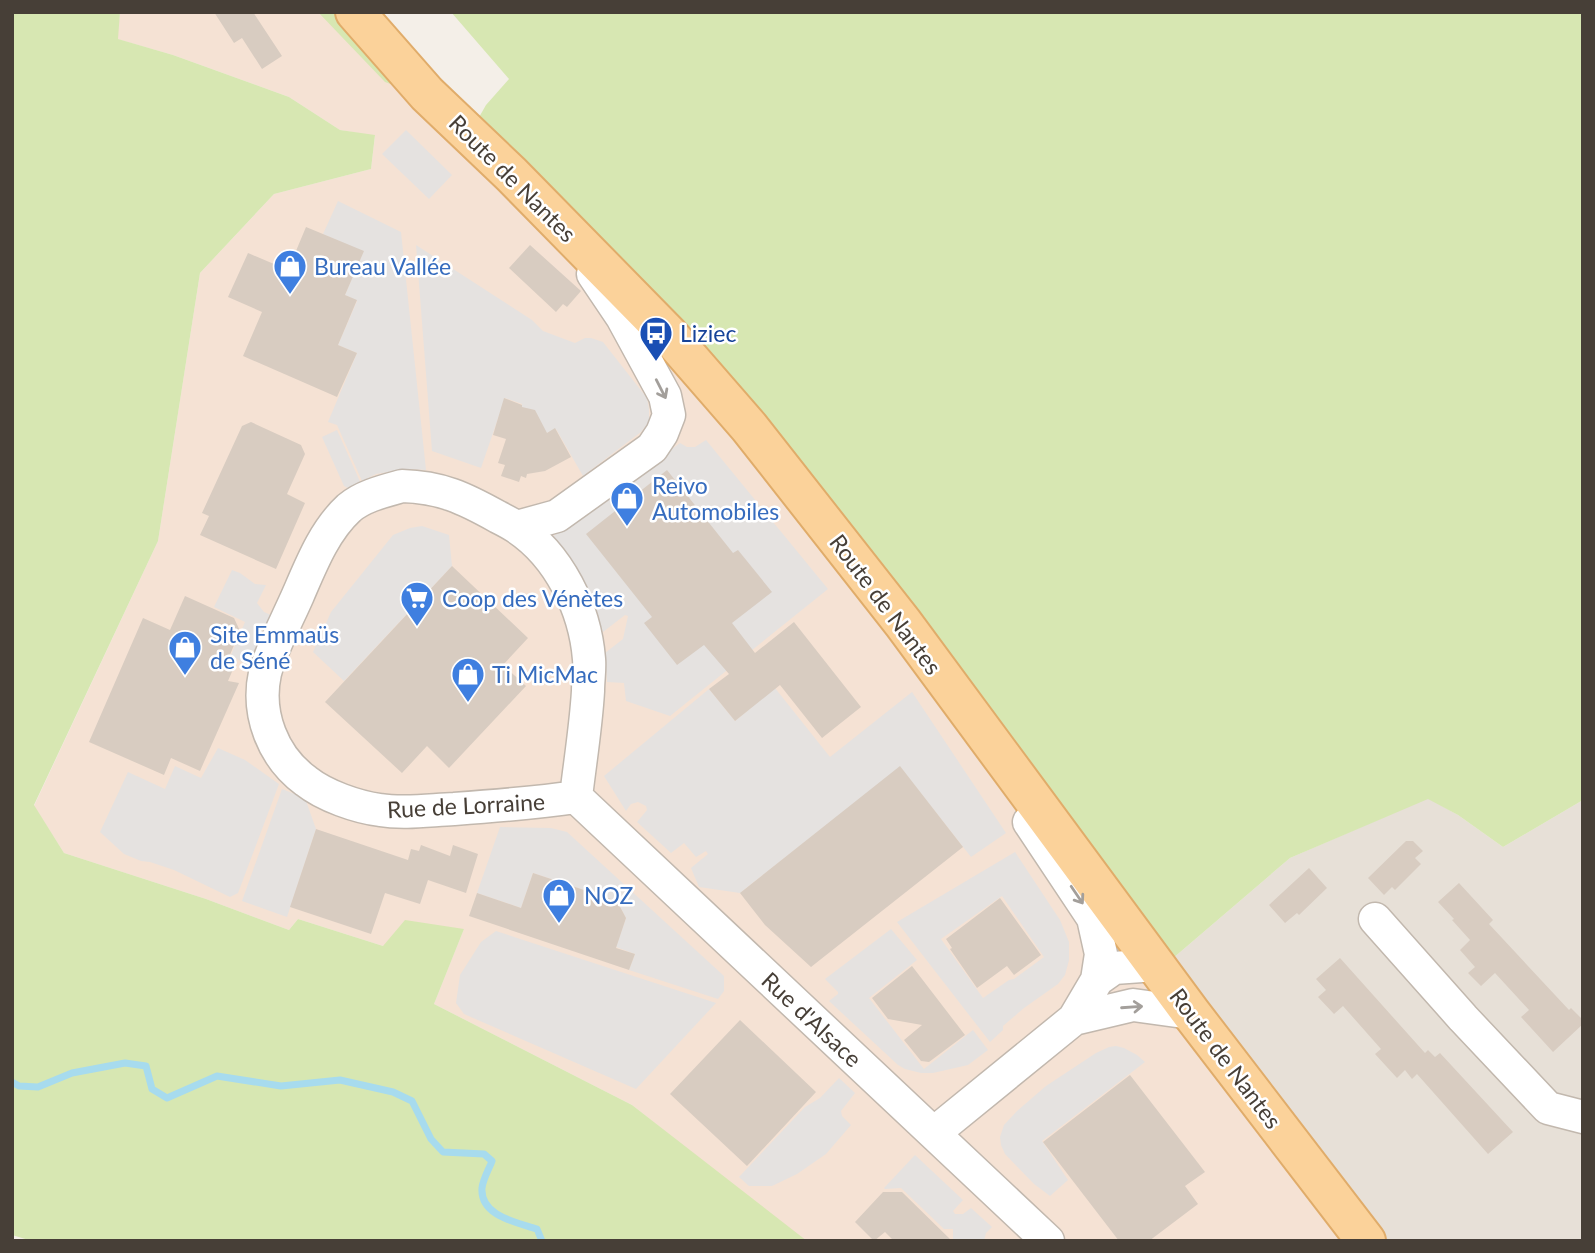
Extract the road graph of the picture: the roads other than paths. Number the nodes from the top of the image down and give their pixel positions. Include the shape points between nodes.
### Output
1 (355, 12) edge
2 (544, 208) junction
3 (517, 527) junction
4 (953, 691) junction
5 (576, 797) junction
6 (1375, 919) dead end
7 (1156, 965) junction
8 (1097, 980) junction
9 (1191, 1013) junction
10 (1074, 1019) junction
11 (1583, 1117) edge
12 (934, 1133) junction
13 (1048, 1241) edge
14 (1366, 1241) edge

1 - 2 main road, Route de Nantes via 427,94
2 -> 3 street via 622,317 665,396 669,415 652,448 639,458 557,516
2 - 4 main road, Route de Nantes via 669,335 749,427
3 - 5 street, Rue de Lorraine via 558,570 585,629 587,702
3 - 5 street, Rue de Lorraine via 425,486 393,488 354,504 329,531 272,655 265,674 265,720 288,766 307,783 336,798 380,810 410,812
4 - 7 main road, Route de Nantes
4 -> 8 street via 964,727 1093,918 1101,954
5 - 12 street, Rue d'Alsace
6 - 11 street via 1548,1108
7 - 8 street via 1114,968
7 - 9 main road, Route de Nantes
8 - 10 street
10 -> 9 street via 1133,1005
9 - 14 main road, Route de Nantes
10 - 12 street
12 - 13 street, Rue d'Alsace

